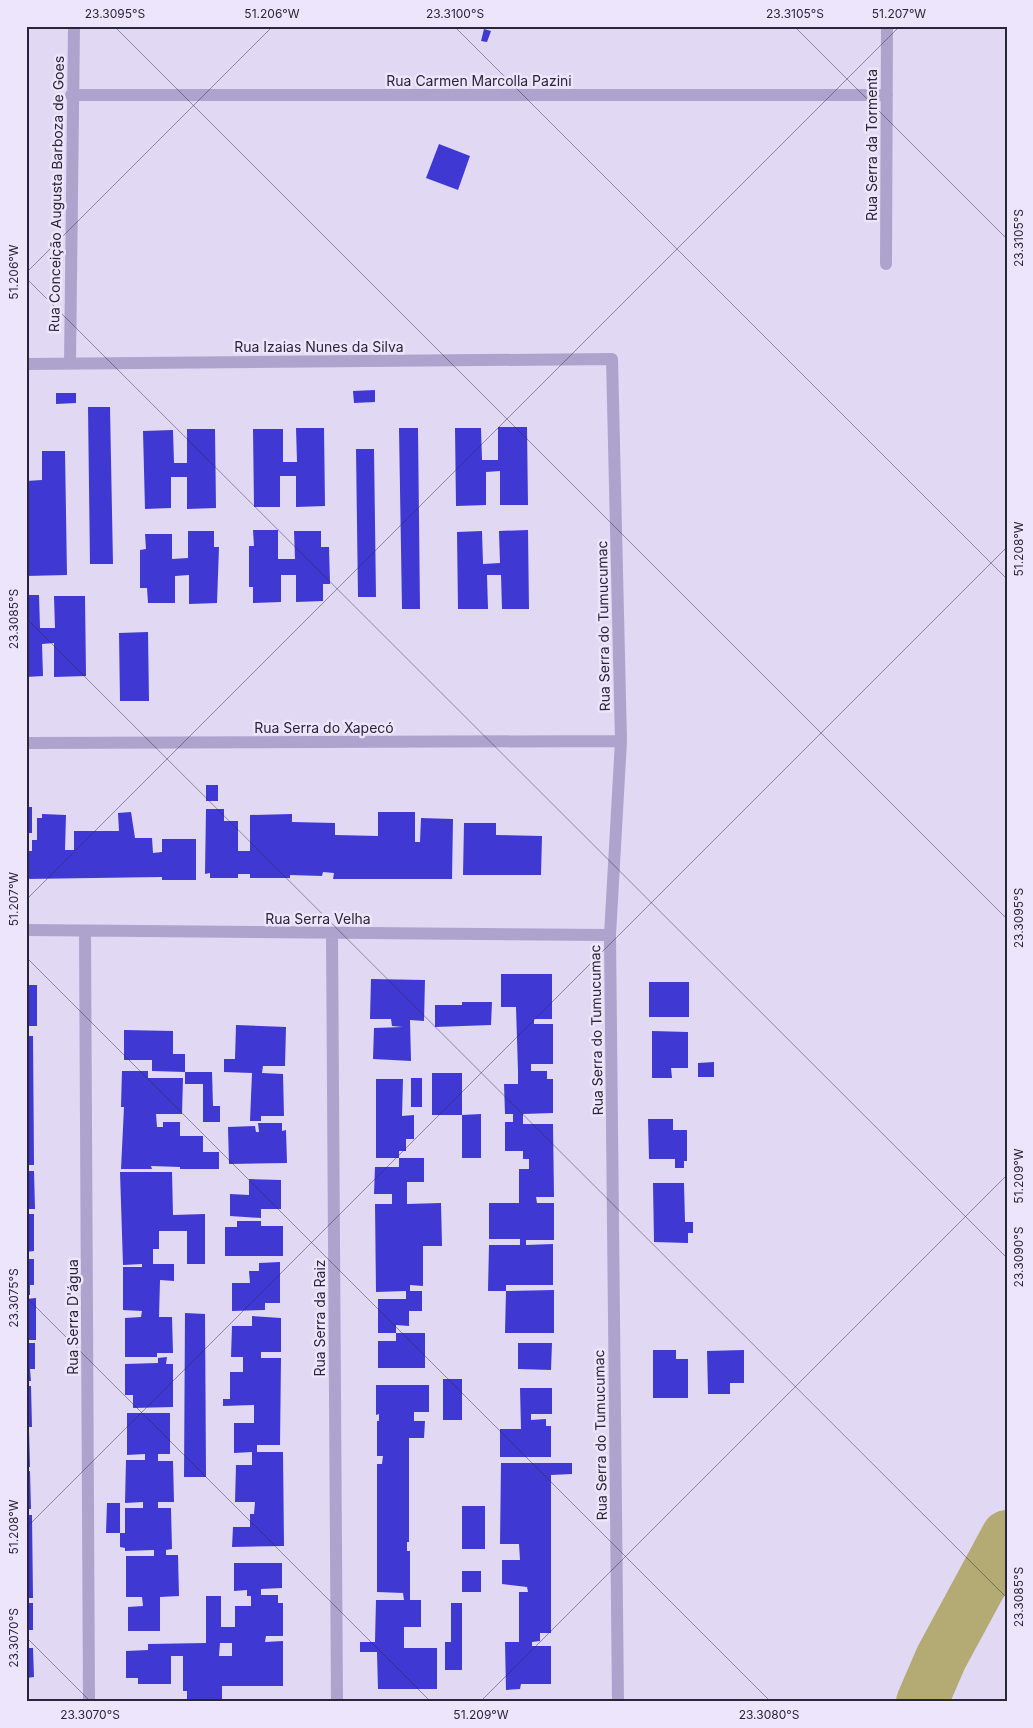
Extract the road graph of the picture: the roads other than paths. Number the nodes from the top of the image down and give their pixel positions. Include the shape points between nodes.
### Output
1 (74, 26) edge
2 (886, 26) edge
3 (71, 95) junction
4 (886, 95) junction
5 (886, 264) dead end
6 (612, 359) joint
7 (70, 363) junction
8 (26, 364) edge
9 (621, 741) junction
10 (26, 743) edge
11 (26, 930) edge
12 (85, 932) junction
13 (332, 934) junction
14 (610, 935) junction
15 (89, 1702) edge
16 (337, 1702) edge
17 (618, 1702) edge

1 - 3 street, Rua Conceição Augusta Barboza de Goes
2 - 4 street, Rua Serra da Tormenta
3 - 4 street, Rua Carmen Marcolla Pazini
3 - 7 street, Rua Conceição Augusta Barboza de Goes
4 - 5 street, Rua Serra da Tormenta
6 - 7 street, Rua Izaias Nunes da Silva
6 - 9 street, Rua Serra do Tumucumac
7 - 8 street, Rua Izaias Nunes da Silva
9 - 10 street, Rua Serra do Xapecó
9 - 14 street, Rua Serra do Tumucumac
11 - 12 street, Rua Serra Velha
12 - 13 street, Rua Serra Velha
12 - 15 street, Rua Serra D'água
13 - 14 street, Rua Serra Velha
13 - 16 street, Rua Serra da Raiz
14 - 17 street, Rua Serra do Tumucumac

